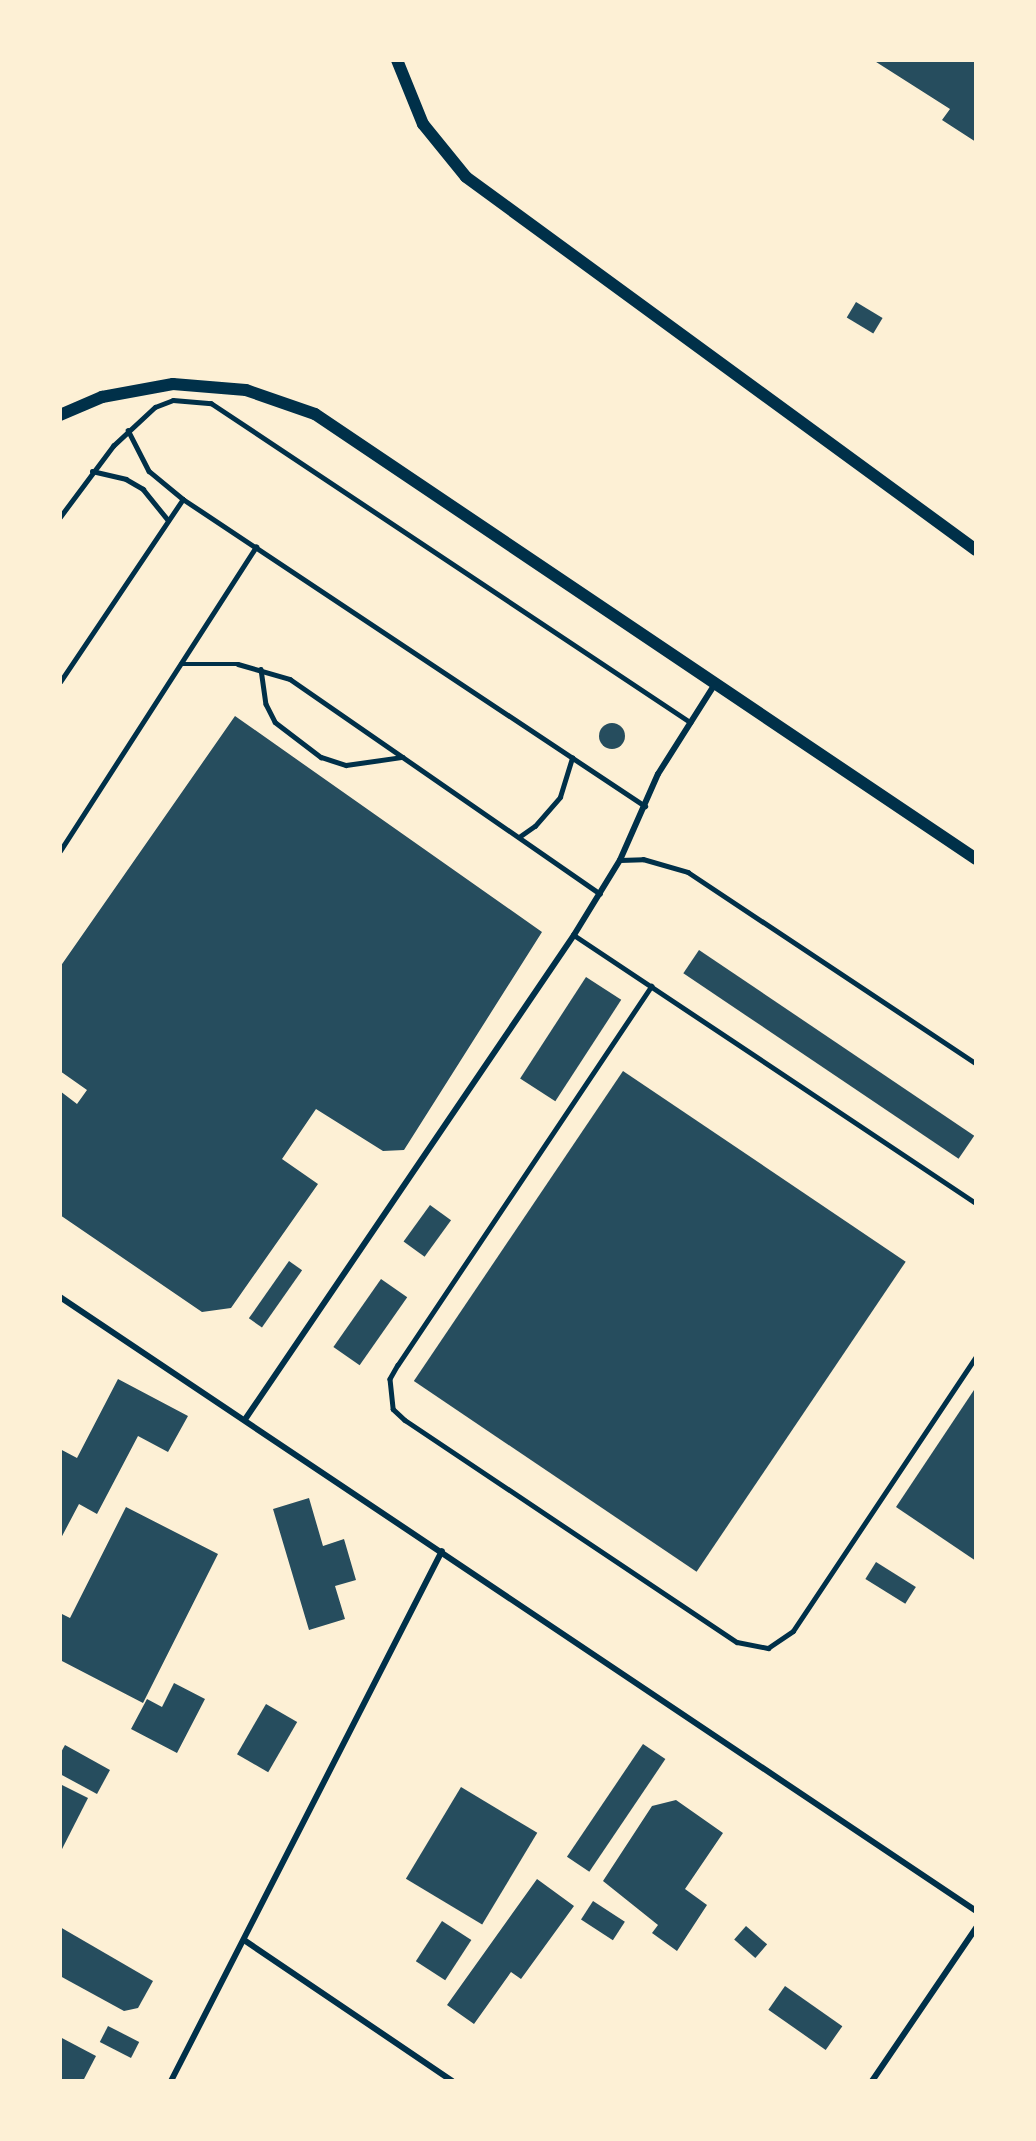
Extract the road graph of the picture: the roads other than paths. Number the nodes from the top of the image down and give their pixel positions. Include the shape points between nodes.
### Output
1 (397, 60) edge
2 (60, 415) edge
3 (128, 430) junction
4 (92, 471) junction
5 (183, 499) junction
6 (60, 518) edge
7 (168, 520) junction
8 (256, 547) junction
9 (976, 550) edge
10 (181, 664) junction
11 (261, 669) junction
12 (60, 682) edge
13 (715, 684) junction
14 (690, 722) junction
15 (402, 757) junction
16 (572, 758) junction
17 (645, 806) junction
18 (519, 837) junction
19 (60, 851) edge
20 (976, 859) edge
21 (620, 860) junction
22 (600, 894) junction
23 (574, 935) junction
24 (652, 986) junction
25 (976, 1063) edge
26 (976, 1203) edge
27 (60, 1297) edge
28 (976, 1357) edge
29 (246, 1418) junction
30 (442, 1551) junction
31 (976, 1911) edge
32 (976, 1928) edge
33 (244, 1940) junction
34 (171, 2081) edge
35 (452, 2081) edge
36 (872, 2081) edge

1 - 9 main road via 423,124 466,177
2 - 13 main road via 102,397 173,384 246,390 282,399 346,432
3 - 4 lane
3 - 5 lane via 149,471
3 - 14 lane via 155,407 173,400 210,403
4 - 6 lane
4 - 7 lane via 135,484 158,503
5 - 7 lane
5 - 8 lane
7 - 12 lane
8 - 10 lane
8 - 16 lane
10 - 11 lane via 238,664
10 - 19 lane
11 - 15 lane via 290,679
11 - 15 lane via 266,704 275,722 321,757 346,765
13 - 14 street
13 - 20 main road
14 - 17 street via 658,774
15 - 18 lane
16 - 17 lane
16 - 18 lane via 560,797 535,826
17 - 21 street
18 - 22 lane
21 - 22 street
21 - 25 lane via 643,859 688,872
22 - 23 street
23 - 24 lane
23 - 29 street
24 - 26 lane
24 - 28 lane via 398,1365 390,1379 393,1409 737,1642 768,1648 793,1631
27 - 29 street
29 - 30 street
30 - 31 street
30 - 33 street
32 - 36 street
33 - 34 street
33 - 35 street

